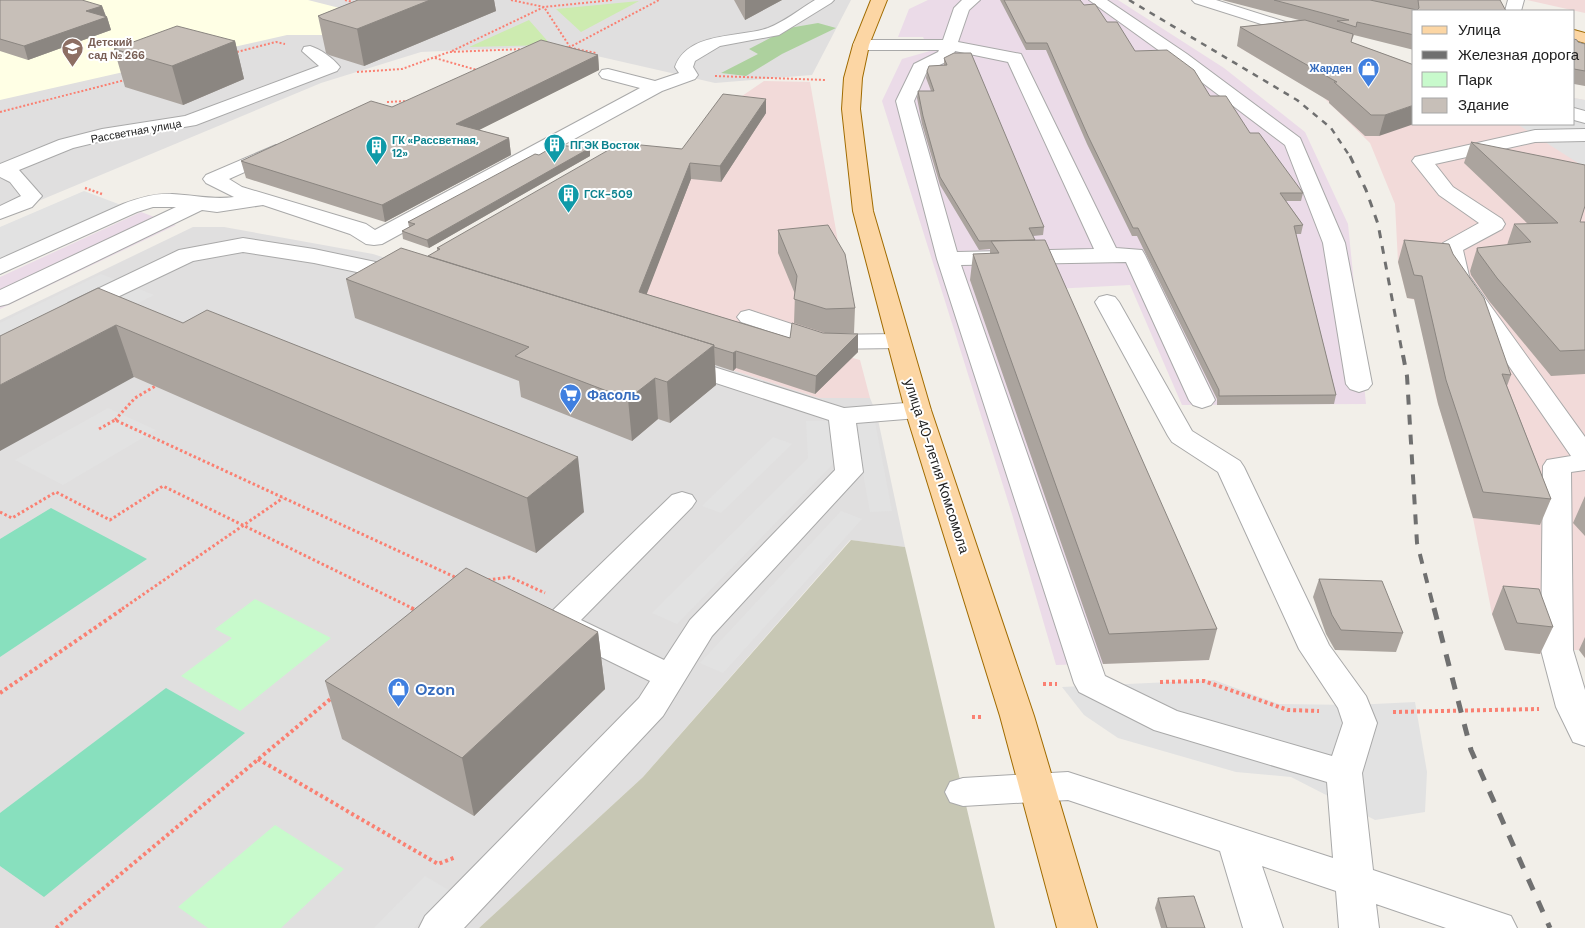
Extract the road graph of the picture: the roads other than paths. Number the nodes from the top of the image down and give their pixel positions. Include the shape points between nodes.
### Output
1 (826, 0) edge
2 (879, 0) edge
3 (972, 0) edge
4 (1097, 0) edge
5 (1200, 0) edge
6 (742, 38) junction
7 (1319, 38) edge
8 (328, 44) edge
9 (861, 45) junction
10 (949, 45) junction
11 (686, 71) junction
12 (608, 74) dead end
13 (656, 86) junction
14 (1585, 135) edge
15 (296, 142) edge
16 (2, 170) edge
17 (264, 199) junction
18 (199, 204) junction
19 (0, 212) edge
20 (374, 240) junction
21 (401, 250) edge
22 (1108, 255) junction
23 (948, 259) junction
24 (0, 268) edge
25 (421, 280) edge
26 (0, 300) edge
27 (1107, 302) dead end
28 (61, 316) edge
29 (749, 317) dead end
30 (898, 341) junction
31 (661, 357) edge
32 (1360, 384) dead end
33 (1202, 400) dead end
34 (918, 410) junction
35 (842, 416) junction
36 (1585, 456) edge
37 (1585, 462) edge
38 (682, 501) dead end
39 (670, 677) junction
40 (1579, 720) edge
41 (1344, 773) junction
42 (1038, 787) junction
43 (963, 792) dead end
44 (1235, 841) junction
45 (1356, 881) junction
46 (439, 928) edge
47 (1077, 928) edge
48 (1263, 928) edge
49 (1359, 928) edge
50 (1497, 928) edge

1 - 6 street via 774,32
2 - 9 main road, улица 40-летия Комсомола
3 - 10 street via 962,8
4 - 32 street via 1293,142 1334,243
5 - 7 street
6 - 11 street via 740,49
6 - 11 street via 714,42 687,58
8 - 16 street, Рассветная улица via 310,51 331,67 189,122 102,135 66,144
9 - 10 street
9 - 30 main road, улица 40-летия Комсомола via 852,78 851,110 863,211
10 - 22 street via 1015,58
10 - 23 street via 946,55 920,68 905,101
11 - 13 street
12 - 13 street
13 - 20 street
14 - 36 street via 1535,136 1422,161 1446,191 1494,224 1451,248 1458,276
15 - 17 street via 213,179 235,191
16 - 19 street via 17,178 32,196 25,203
17 - 18 street via 218,206
17 - 20 street via 358,229
18 - 24 street via 151,201
18 - 26 street
20 - 21 street
22 - 23 street
22 - 33 street via 1134,255
23 - 41 street via 1091,683 1166,721
25 - 28 street via 314,256 243,245 187,255
27 - 41 street via 1180,436 1230,468 1315,649 1354,705 1360,723
29 - 30 street via 823,342
30 - 34 main road, улица 40-летия Комсомола
31 - 35 street
34 - 35 street
34 - 42 main road, улица 40-летия Комсомола
35 - 39 street via 849,472 701,628
37 - 40 street via 1556,466 1557,650
38 - 39 street via 559,623
39 - 46 street via 651,707
41 - 45 street
42 - 43 street
42 - 44 street via 1068,786
42 - 47 main road, улица 40-летия Комсомола
44 - 45 street
44 - 48 street
45 - 49 street
45 - 50 street

